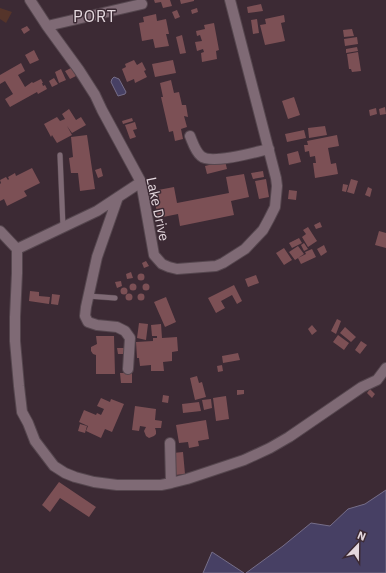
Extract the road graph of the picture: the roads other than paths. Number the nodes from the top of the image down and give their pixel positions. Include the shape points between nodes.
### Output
1 (30, 0) edge
2 (230, 0) edge
3 (142, 4) dead end
4 (47, 26) junction
5 (190, 136) dead end
6 (269, 149) junction
7 (60, 155) dead end
8 (141, 182) junction
9 (118, 197) junction
10 (63, 227) junction
11 (0, 230) edge
12 (17, 249) junction
13 (88, 296) junction
14 (115, 298) dead end
15 (386, 368) edge
16 (128, 369) dead end
17 (170, 443) dead end
18 (172, 483) junction

1 - 4 street, Lake Drive
2 - 6 street, Lake Drive
3 - 4 street
4 - 8 street, Lake Drive via 95,95
5 - 6 street via 195,148 206,159 219,160
6 - 8 street, Lake Drive via 276,178 275,207 263,230 245,249 216,266 177,269 162,264 157,259 154,255
7 - 10 lane
8 - 9 street
9 - 10 street
9 - 13 street via 97,257
10 - 12 street
11 - 12 street
12 - 18 street via 15,340 19,386 22,412 35,441 54,466 65,474 117,485
13 - 14 lane
13 - 16 street via 84,316 88,322 116,327 125,331 130,338
15 - 18 street via 376,380 289,438 244,460
17 - 18 street

